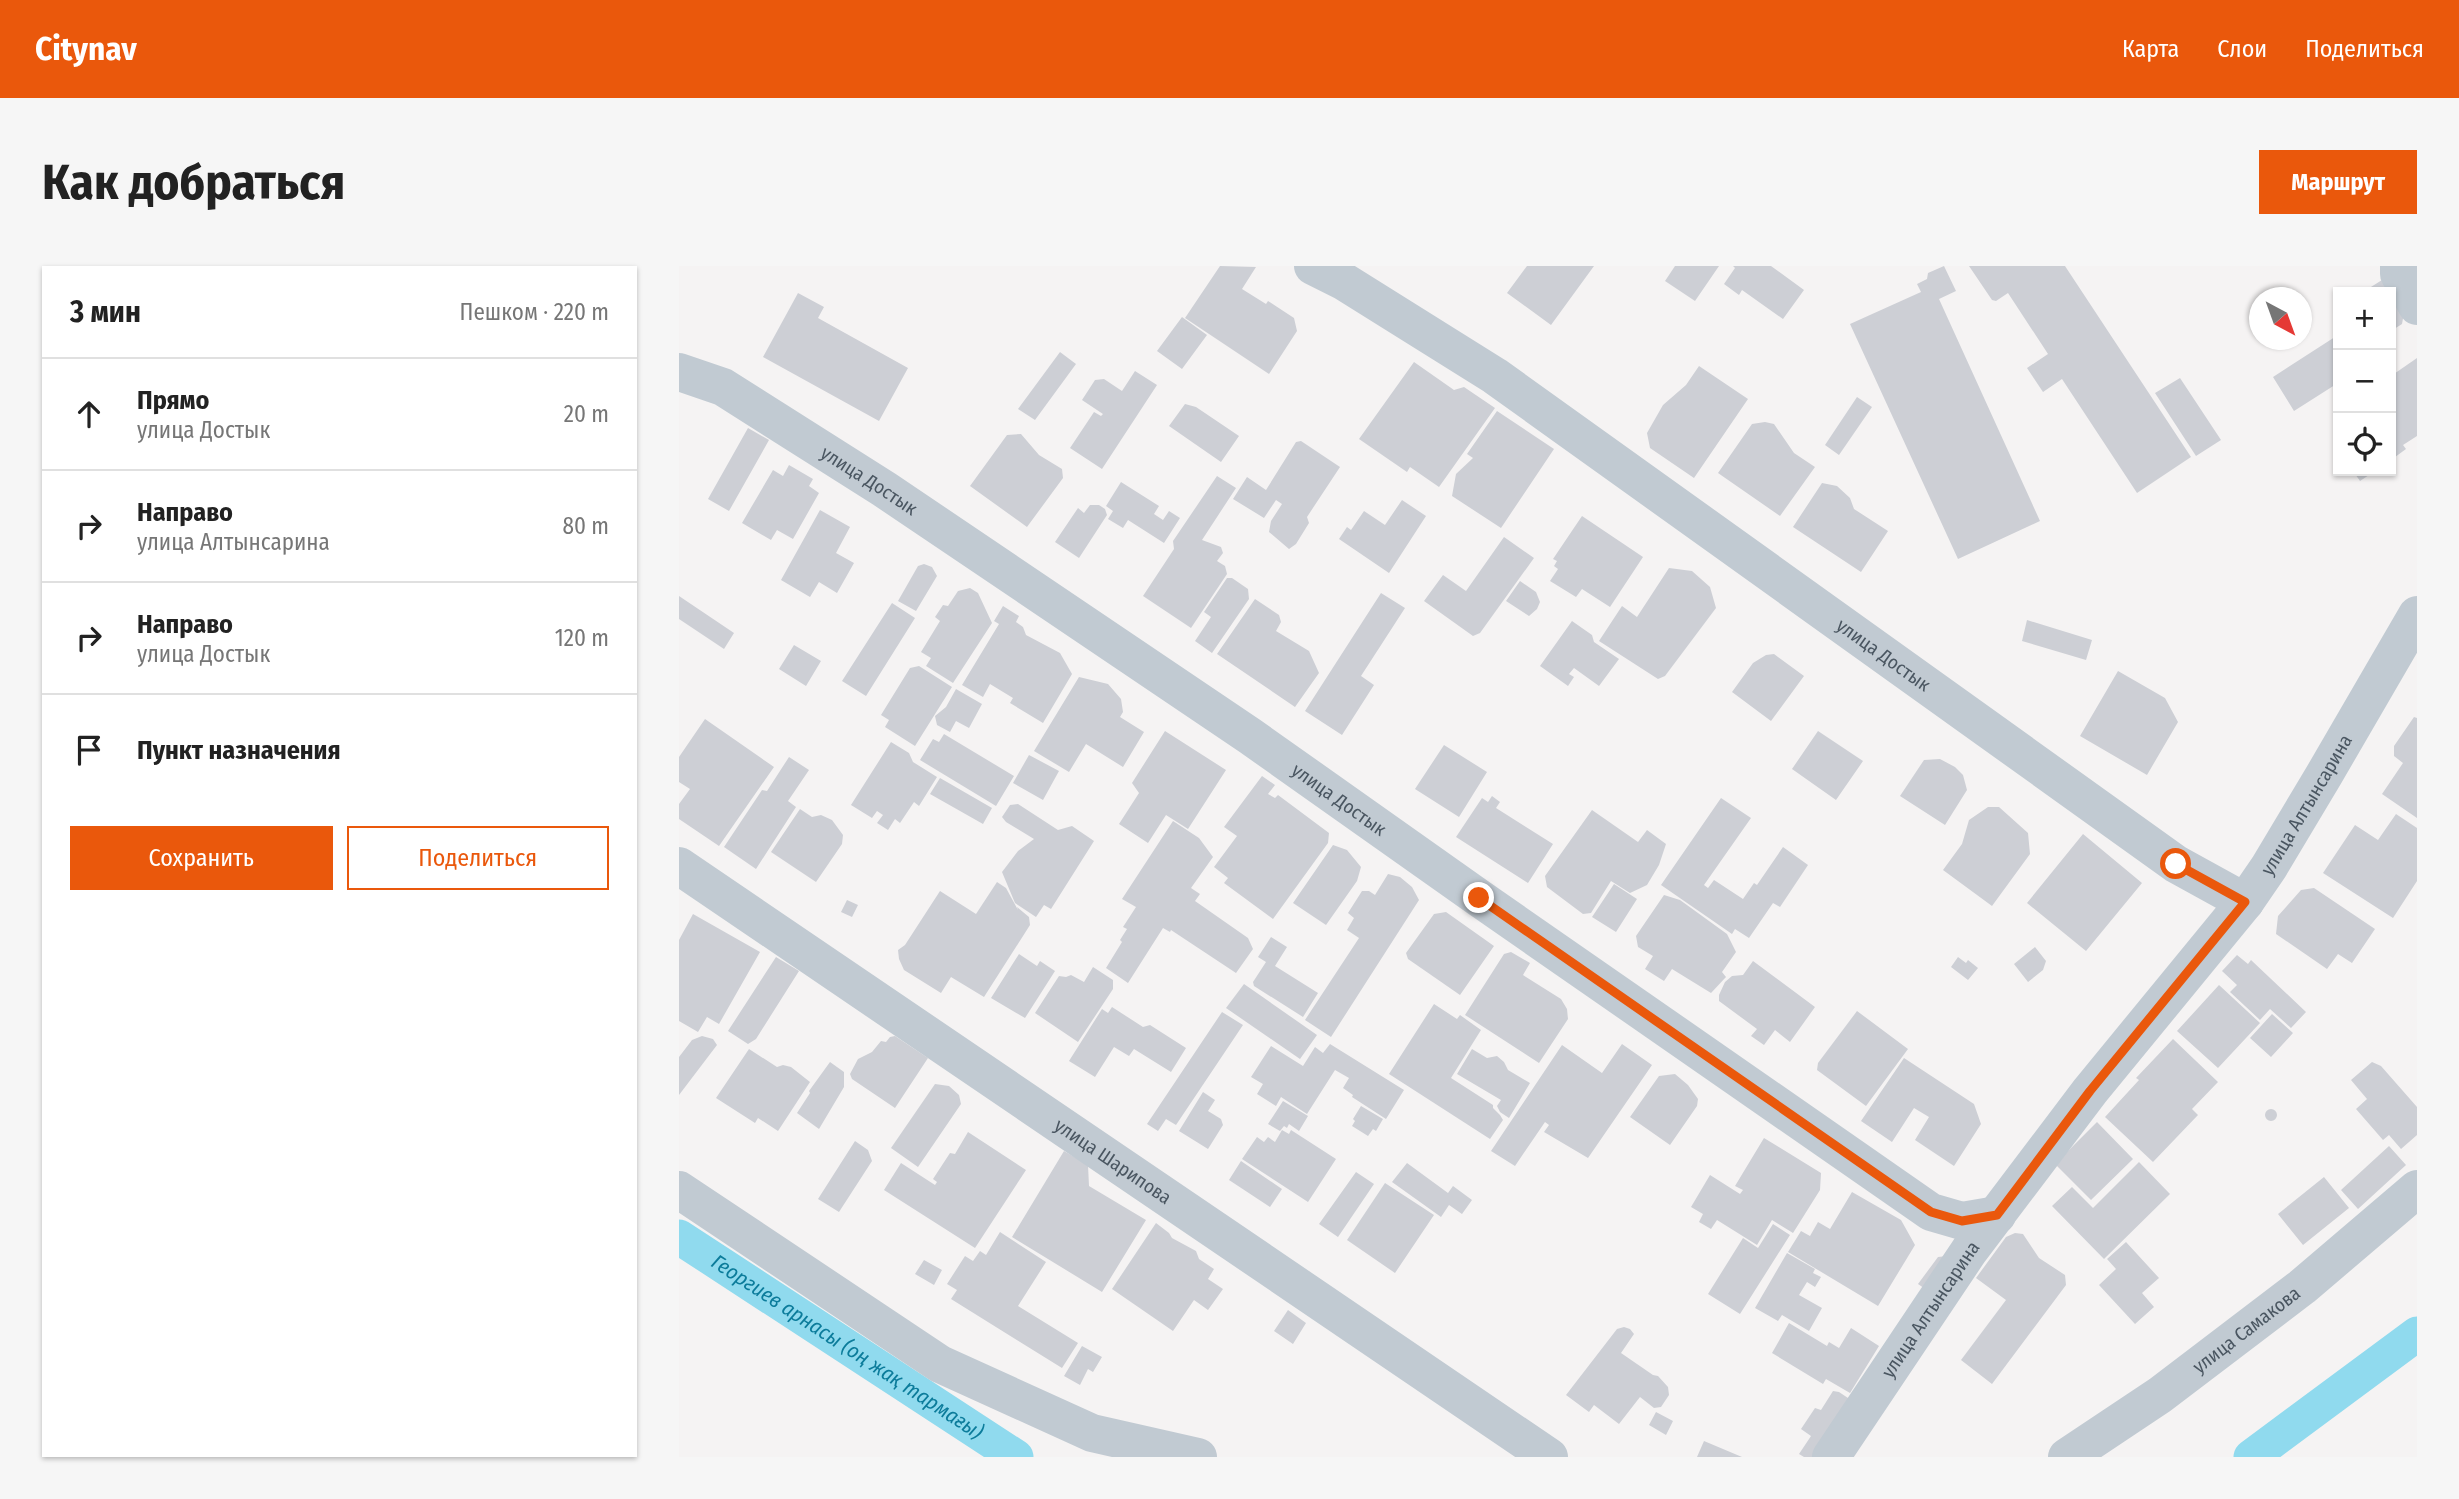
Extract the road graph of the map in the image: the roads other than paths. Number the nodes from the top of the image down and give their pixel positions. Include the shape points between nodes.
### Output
1 (1313, 266) edge
2 (2399, 266) edge
3 (2417, 306) edge
4 (679, 372) edge
5 (2417, 615) edge
6 (679, 866) edge
7 (2245, 902) junction
8 (2417, 1189) edge
9 (679, 1190) edge
10 (1997, 1215) junction
11 (1546, 1456) edge
12 (1198, 1457) edge
13 (1832, 1457) edge
14 (2067, 1457) edge

1 - 7 street, улица Достык via 1495,376 2176,864
2 - 3 street
4 - 10 street, улица Достык via 723,387 892,476 1250,736 1931,1212 1962,1221
5 - 7 street, улица Алтынсарина
6 - 11 street, улица Шарипова
7 - 10 street, улица Алтынсарина via 2090,1091
8 - 14 street, улица Самакова via 2302,1287 2160,1395
9 - 12 street via 940,1364 1092,1433
10 - 13 street, улица Алтынсарина

